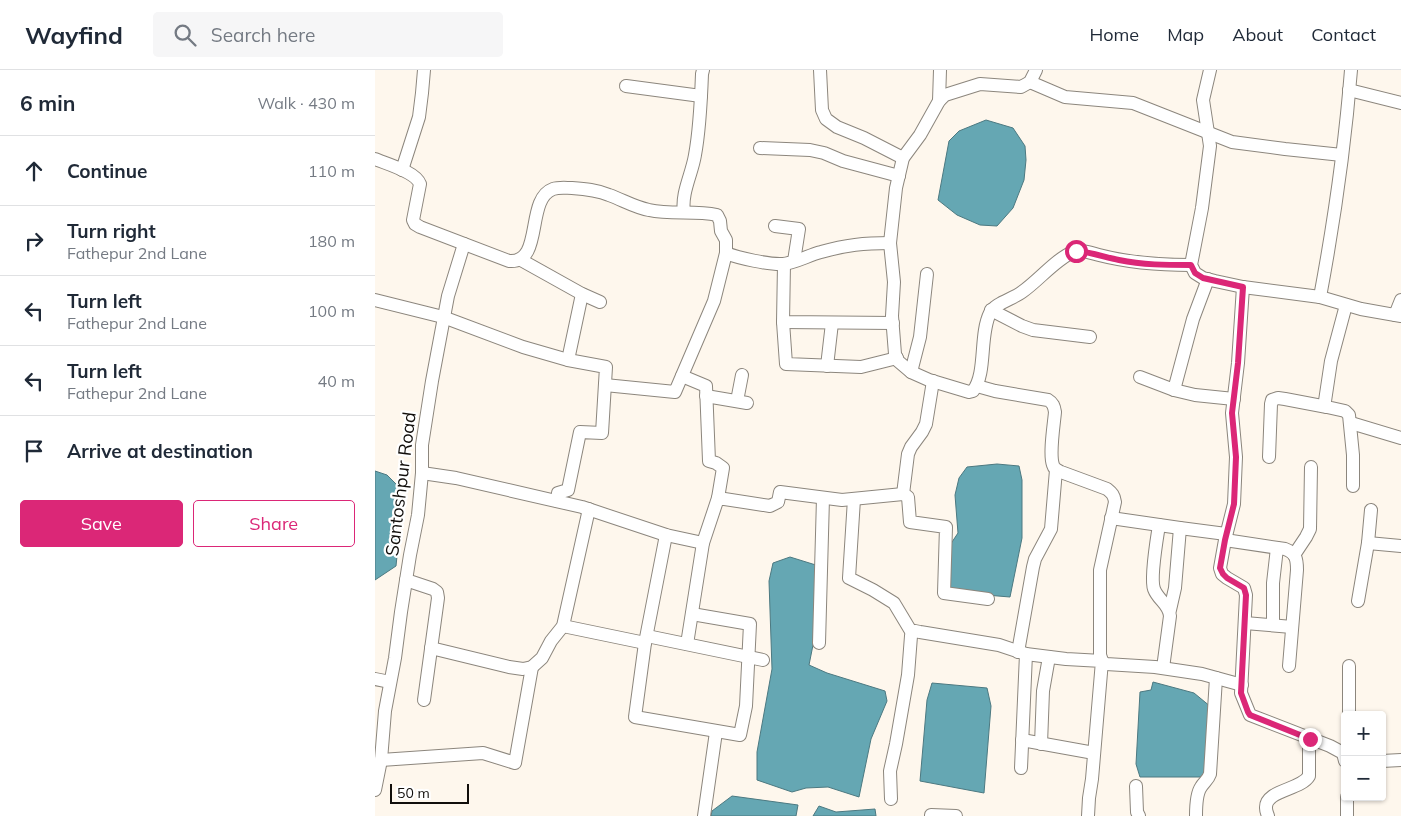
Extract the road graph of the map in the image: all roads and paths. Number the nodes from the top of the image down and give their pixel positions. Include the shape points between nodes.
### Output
1 (424, 70) edge
2 (703, 70) edge
3 (820, 70) edge
4 (940, 70) edge
5 (1036, 70) edge
6 (1210, 70) edge
7 (1351, 70) edge
8 (1030, 82) junction
9 (626, 86) dead end
10 (1349, 90) junction
11 (701, 96) junction
12 (939, 101) junction
13 (1401, 103) edge
14 (1208, 132) junction
15 (760, 148) dead end
16 (1342, 155) junction
17 (903, 158) junction
18 (375, 160) edge
19 (402, 170) junction
20 (899, 176) junction
21 (684, 212) junction
22 (775, 226) dead end
23 (890, 243) junction
24 (464, 244) junction
25 (726, 253) junction
26 (521, 260) junction
27 (789, 262) junction
28 (1191, 265) junction
29 (927, 274) dead end
30 (1209, 279) junction
31 (1243, 287) junction
32 (582, 294) junction
33 (1320, 297) junction
34 (1401, 300) edge
35 (600, 302) dead end
36 (375, 303) edge
37 (1346, 305) junction
38 (991, 310) junction
39 (1398, 315) edge
40 (443, 317) junction
41 (783, 322) junction
42 (833, 323) junction
43 (893, 324) junction
44 (1090, 337) dead end
45 (897, 358) junction
46 (569, 360) junction
47 (827, 366) junction
48 (911, 372) junction
49 (742, 375) dead end
50 (682, 376) junction
51 (1140, 377) dead end
52 (933, 381) junction
53 (605, 385) junction
54 (977, 386) junction
55 (1174, 390) junction
56 (706, 396) junction
57 (1234, 399) junction
58 (1327, 407) junction
59 (1351, 423) junction
60 (1401, 438) edge
61 (1269, 458) dead end
62 (1311, 467) dead end
63 (1056, 470) junction
64 (422, 473) junction
65 (1353, 486) dead end
66 (903, 494) junction
67 (718, 498) junction
68 (823, 498) junction
69 (854, 499) junction
70 (557, 501) junction
71 (589, 509) junction
72 (1371, 510) dead end
73 (1111, 518) junction
74 (1159, 525) junction
75 (1180, 528) junction
76 (666, 535) junction
77 (1226, 537) junction
78 (703, 543) junction
79 (1369, 543) junction
80 (1401, 546) edge
81 (1277, 548) junction
82 (1294, 555) junction
83 (406, 580) junction
84 (988, 599) dead end
85 (1358, 601) dead end
86 (1170, 610) junction
87 (692, 614) junction
88 (1245, 623) junction
89 (1273, 625) junction
90 (563, 626) junction
91 (1292, 627) junction
92 (912, 633) junction
93 (646, 640) junction
94 (819, 643) dead end
95 (687, 644) junction
96 (431, 648) junction
97 (1022, 653) junction
98 (748, 656) junction
99 (1049, 657) junction
100 (763, 660) dead end
101 (1102, 661) junction
102 (1289, 666) dead end
103 (1349, 666) dead end
104 (532, 667) junction
105 (1163, 668) junction
106 (1216, 678) junction
107 (375, 679) edge
108 (391, 682) junction
109 (1242, 685) junction
110 (424, 700) dead end
111 (1349, 711) edge
112 (717, 732) junction
113 (1310, 739) junction
114 (1022, 740) junction
115 (1041, 744) junction
116 (1341, 752) edge
117 (1094, 753) junction
118 (381, 760) junction
119 (1401, 760) edge
120 (1386, 761) edge
121 (1021, 768) dead end
122 (1136, 786) dead end
123 (375, 790) edge
124 (891, 799) dead end
125 (1347, 801) edge
126 (931, 815) dead end
127 (704, 816) edge
128 (956, 816) edge
129 (1088, 816) edge
130 (1139, 816) edge
131 (1196, 816) edge
132 (1270, 816) edge
133 (1347, 816) edge

1 - 19 street via 419,117
2 - 11 street
3 - 17 street via 822,110 829,123
4 - 12 street
5 - 8 street
6 - 14 street via 1203,100
7 - 10 street
8 - 12 street via 1021,86 980,84 945,95
8 - 14 street via 1065,97 1133,103
9 - 11 street
10 - 13 street
10 - 16 street
11 - 21 street via 695,157 683,204
12 - 17 street
14 - 16 street via 1232,142
14 - 28 street via 1210,146
15 - 20 street via 825,153
16 - 33 street
17 - 20 street
18 - 19 street
19 - 24 street via 418,179 415,224
20 - 23 street
21 - 25 street via 717,215 726,240
21 - 26 street via 632,206 593,189 554,189 540,203 531,243
22 - 27 street via 799,229
23 - 27 street via 849,244
23 - 43 street via 894,282
24 - 26 street via 509,261
24 - 40 street, Santoshpur Road
25 - 27 street via 735,257
25 - 50 street via 714,301
26 - 32 street
27 - 41 street
28 - 30 street via 1195,273
28 - 38 street via 1145,264 1076,251 1023,291
29 - 48 street via 920,337
30 - 31 street
30 - 55 street via 1193,319
31 - 33 street
31 - 57 street
32 - 35 street
32 - 46 street
33 - 37 street
34 - 39 street
36 - 40 street
37 - 39 street
37 - 58 street via 1330,370
38 - 44 street via 1033,330
38 - 54 street
40 - 46 street via 523,347
40 - 64 street, Santoshpur Road via 422,445
41 - 42 street
41 - 47 street via 786,364
42 - 43 street
42 - 47 street
43 - 45 street
45 - 47 street via 861,367
45 - 48 street
46 - 53 street via 606,366
48 - 52 street
49 - 56 street via 742,402
50 - 53 street via 675,392
50 - 56 street via 706,386
51 - 55 street
52 - 54 street via 969,392
52 - 66 street via 927,424 908,454
53 - 70 street via 602,433 580,432 567,490 558,494
54 - 63 street via 1052,402 1055,412 1052,462
55 - 57 street
56 - 67 street via 709,462 723,468
57 - 77 street via 1236,481
58 - 59 street via 1348,412
58 - 61 street via 1285,398 1272,400
59 - 60 street
59 - 65 street
62 - 82 street via 1310,529
63 - 73 street via 1112,492 1115,502
63 - 97 street via 1051,529 1033,567
64 - 70 street
64 - 83 street, Santoshpur Road
66 - 69 street
66 - 84 street via 909,498 910,522 946,526 944,594
67 - 68 street via 770,506 778,502 780,492
67 - 78 street
68 - 69 street
68 - 94 street
69 - 92 street via 849,578 894,604
70 - 71 street
71 - 76 street
71 - 90 street
72 - 79 street
73 - 74 street
73 - 101 street via 1100,570
74 - 75 street
74 - 86 street via 1154,588
75 - 77 street
75 - 86 street
76 - 78 street
76 - 93 street
77 - 81 street
77 - 88 street via 1220,568 1227,578 1244,588
78 - 87 street
79 - 80 street
79 - 85 street
81 - 82 street via 1289,550
81 - 89 street
82 - 91 street via 1297,570
83 - 96 street via 437,592
83 - 108 street, Santoshpur Road
86 - 105 street
87 - 95 street
87 - 98 street via 750,624
88 - 89 street
88 - 109 street
89 - 91 street
90 - 93 street
90 - 104 street via 542,658
91 - 102 street
92 - 97 street via 989,643
92 - 124 street via 908,675 890,771
93 - 95 street
93 - 112 street via 635,717
95 - 98 street
96 - 104 street via 509,667
96 - 110 street
97 - 99 street
97 - 114 street
98 - 100 street
98 - 112 street via 746,706 740,736
99 - 101 street
99 - 115 street via 1043,691
101 - 105 street via 1106,664
101 - 117 street
103 - 111 street
104 - 118 street via 515,763 483,753
105 - 106 street
106 - 109 street
106 - 131 street via 1210,774 1198,792
107 - 108 street
108 - 118 street, Santoshpur Road
109 - 113 street via 1243,699 1250,715
112 - 127 street
113 - 116 street
113 - 132 street via 1307,780 1268,800 1266,808
114 - 115 street
114 - 121 street
115 - 117 street
117 - 129 street
118 - 123 street, Santoshpur Road
119 - 120 street
122 - 130 street
125 - 133 street
126 - 128 street

